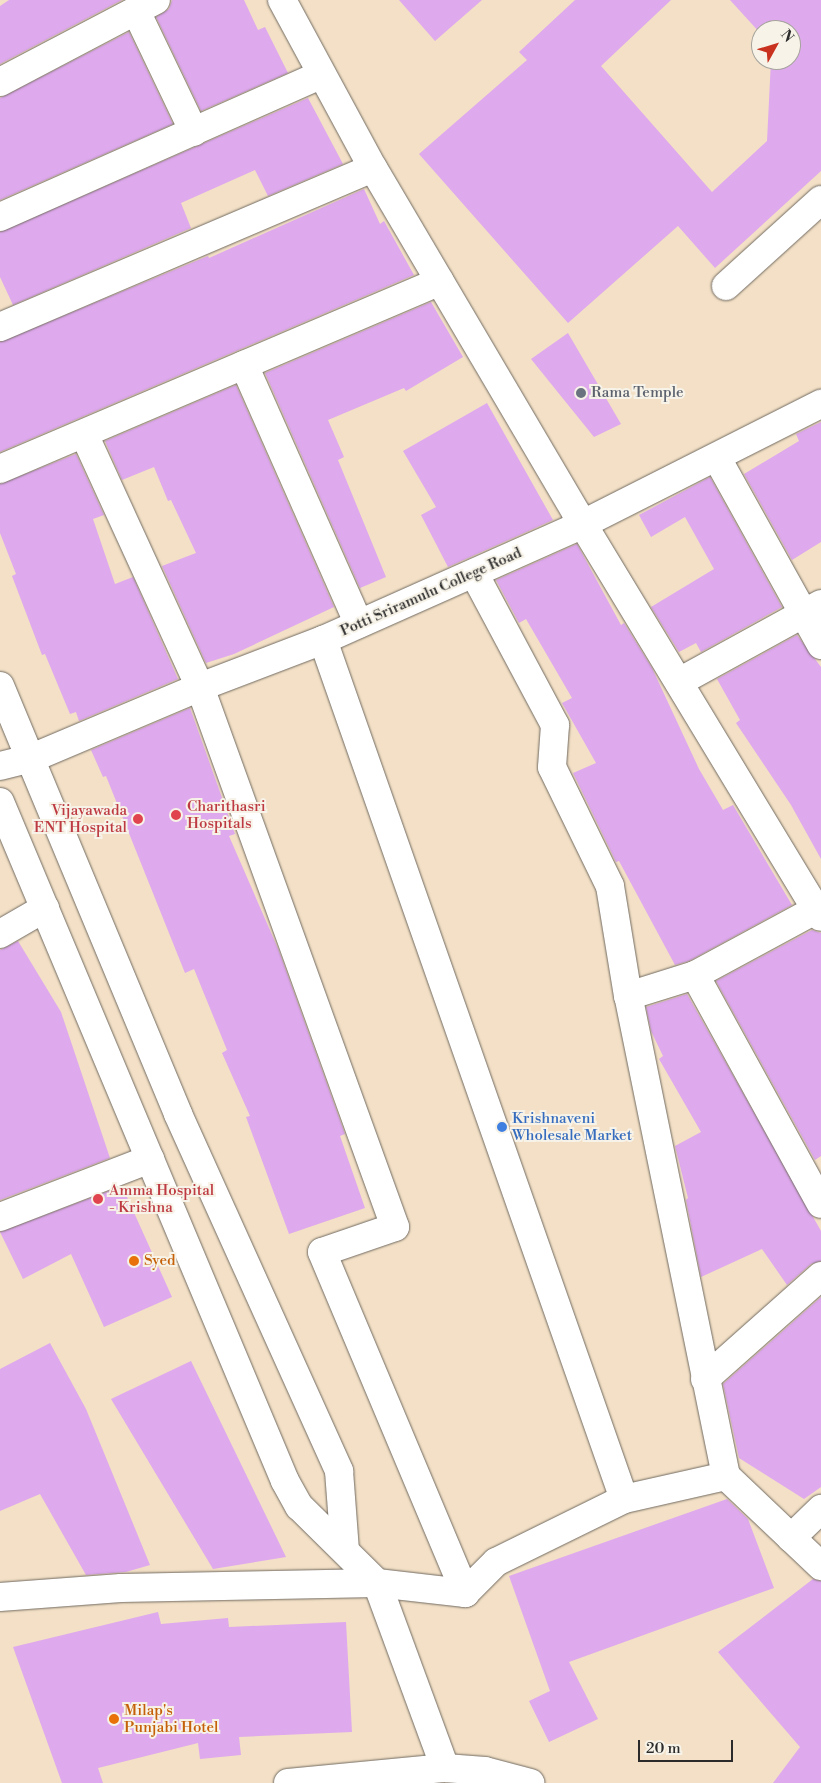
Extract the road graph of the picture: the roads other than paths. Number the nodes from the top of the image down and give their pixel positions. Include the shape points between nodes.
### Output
1 (282, 0) edge
2 (146, 5) edge
3 (321, 76) junction
4 (0, 82) edge
5 (194, 132) junction
6 (374, 168) junction
7 (821, 200) edge
8 (0, 217) edge
9 (440, 281) junction
10 (726, 286) dead end
11 (0, 327) edge
12 (244, 365) junction
13 (821, 404) edge
14 (84, 434) junction
15 (717, 458) junction
16 (0, 469) edge
17 (583, 524) junction
18 (474, 573) junction
19 (812, 608) edge
20 (359, 624) junction
21 (323, 640) junction
22 (821, 645) edge
23 (679, 682) junction
24 (0, 686) edge
25 (200, 687) junction
26 (32, 758) junction
27 (0, 766) edge
28 (0, 802) edge
29 (44, 908) junction
30 (819, 911) edge
31 (0, 934) edge
32 (695, 975) junction
33 (628, 996) junction
34 (150, 1160) junction
35 (821, 1204) edge
36 (0, 1217) edge
37 (821, 1276) edge
38 (705, 1379) junction
39 (726, 1476) junction
40 (624, 1499) junction
41 (821, 1509) edge
42 (791, 1538) junction
43 (346, 1550) junction
44 (821, 1566) edge
45 (377, 1583) junction
46 (465, 1593) junction
47 (0, 1597) edge
48 (445, 1768) junction
49 (288, 1783) edge
50 (530, 1783) edge

1 - 3 street
2 - 4 street
2 - 5 street
3 - 5 street
3 - 6 street
5 - 8 street
6 - 9 street
6 - 11 street
7 - 10 street
9 - 12 street
9 - 17 street
12 - 14 street
12 - 20 street
13 - 15 street, Potti Sriramulu College Road
14 - 16 street
14 - 25 street
15 - 17 street, Potti Sriramulu College Road
15 - 19 street
17 - 18 street, Potti Sriramulu College Road
17 - 23 street
18 - 20 street, Potti Sriramulu College Road
18 - 33 street via 554,726 552,767 610,886
19 - 22 street
19 - 23 street
20 - 21 street, Potti Sriramulu College Road
21 - 25 street, Potti Sriramulu College Road
21 - 40 street
23 - 30 street
24 - 26 street
25 - 26 street, Potti Sriramulu College Road
25 - 46 street via 395,1227 322,1252
26 - 27 street, Potti Sriramulu College Road
26 - 43 street via 178,1114 339,1471
28 - 29 street
29 - 31 street
29 - 34 street
30 - 32 street
32 - 33 street
32 - 35 street
33 - 38 street
34 - 36 street
34 - 43 street via 285,1481 299,1506
37 - 38 street
38 - 39 street
39 - 40 street
39 - 42 street
40 - 46 street via 496,1562
41 - 42 street
42 - 44 street
43 - 45 street
45 - 46 street
45 - 47 street via 121,1588
45 - 48 street
48 - 49 street
48 - 50 street via 485,1771

